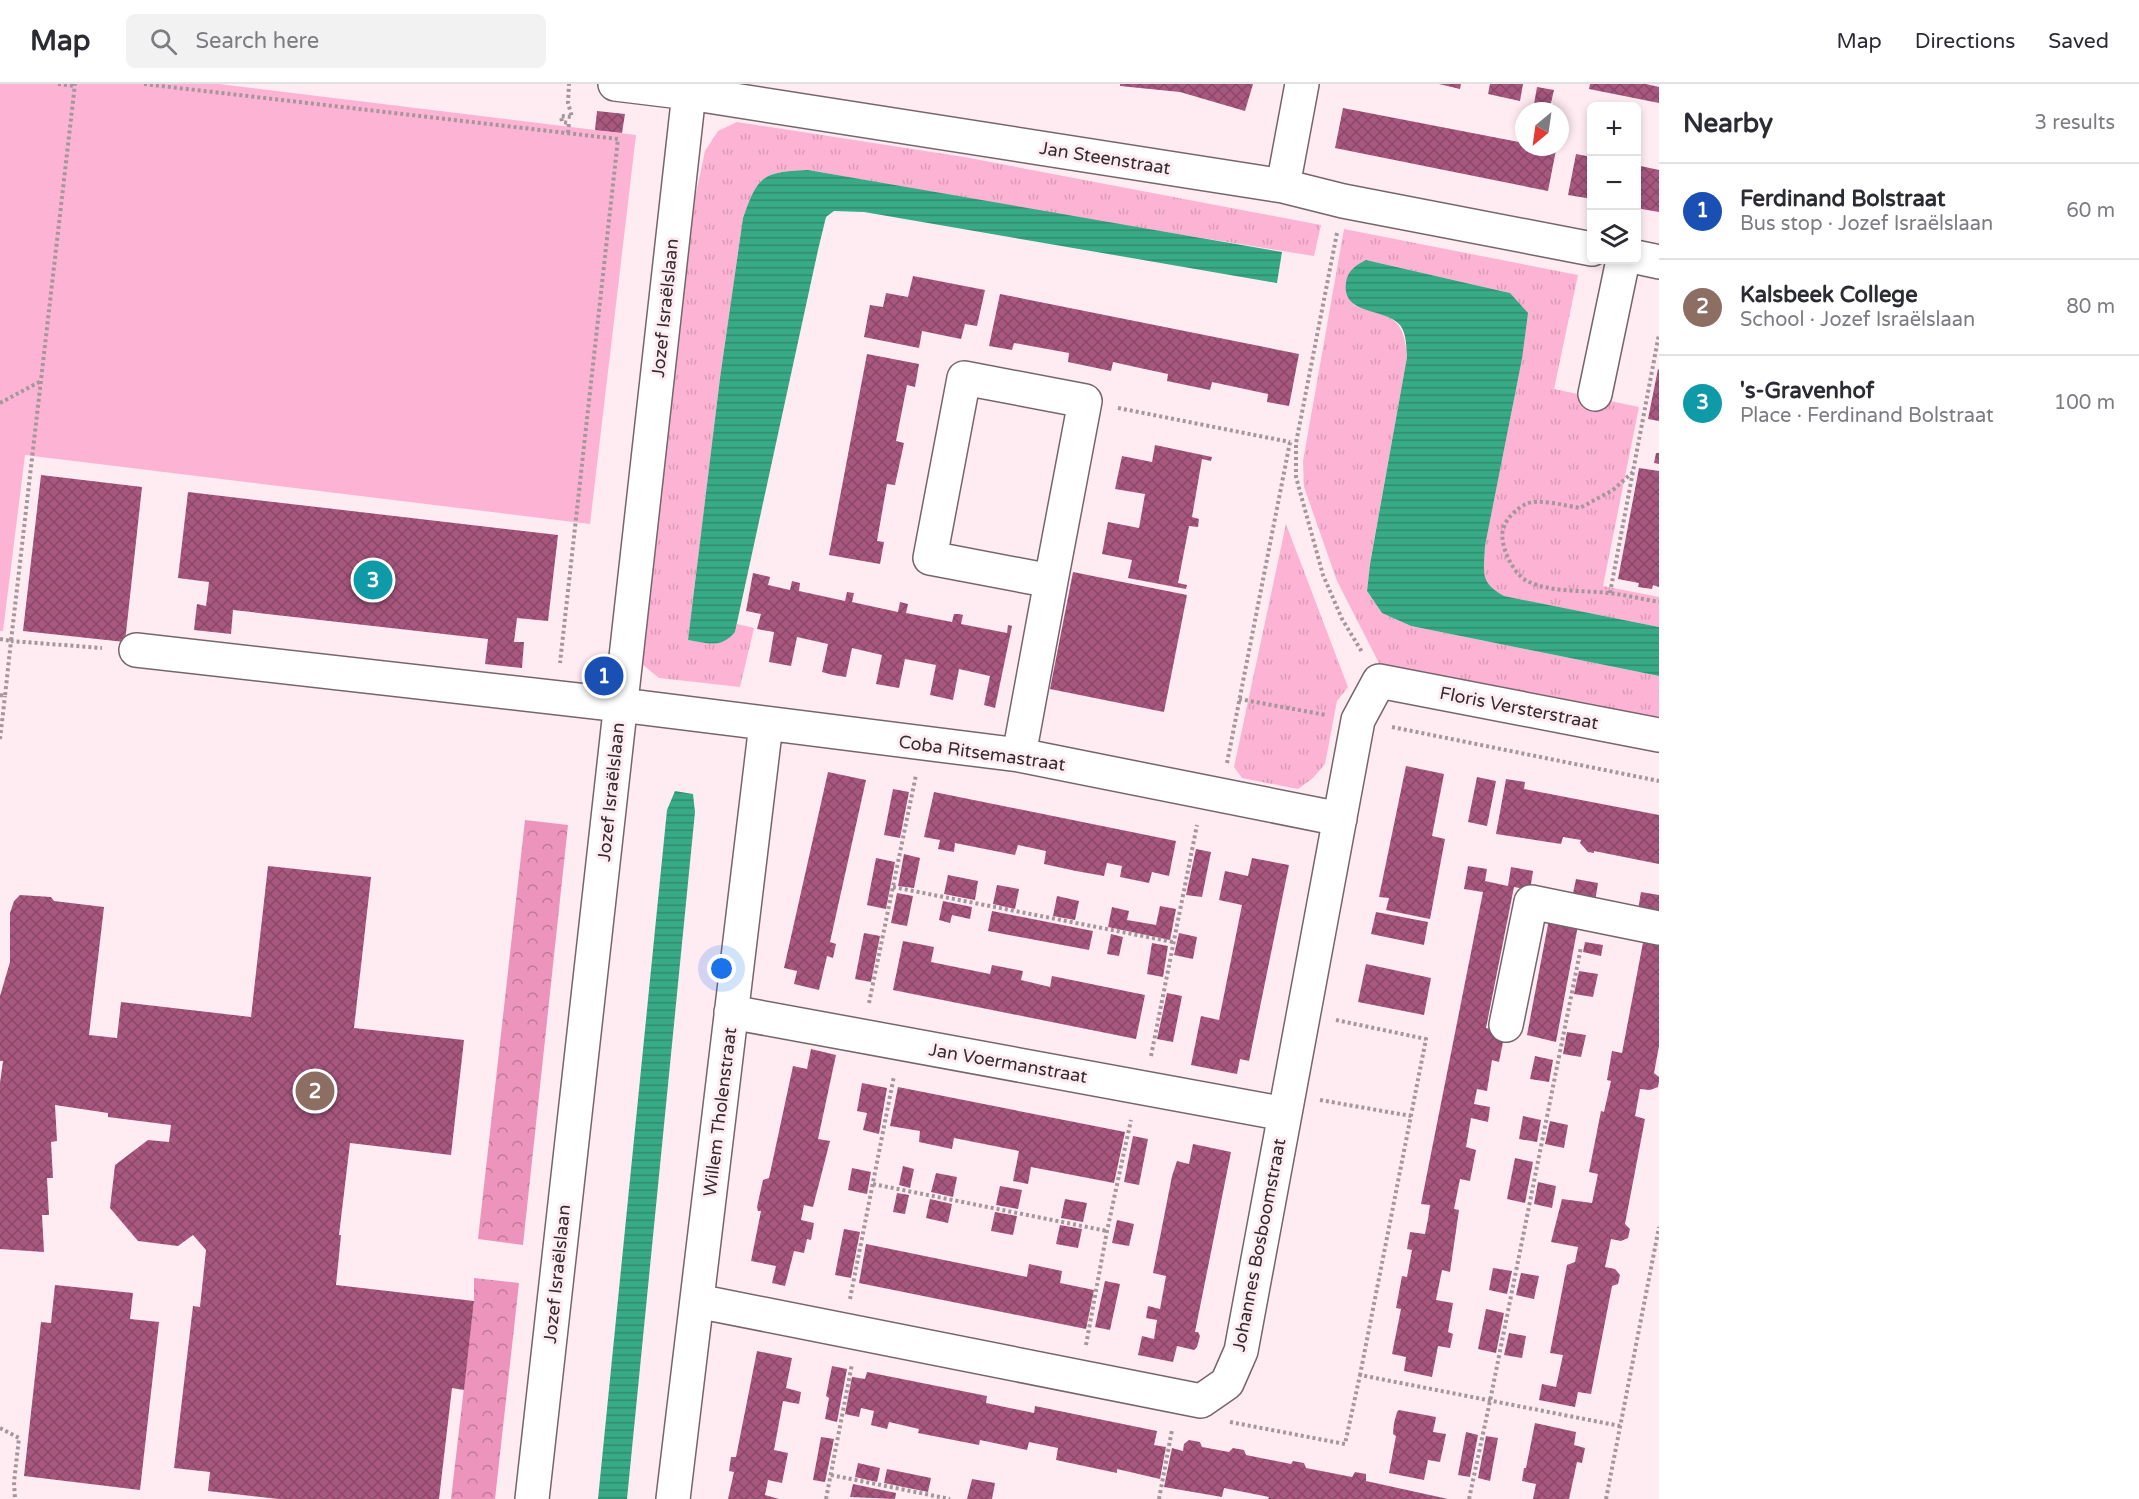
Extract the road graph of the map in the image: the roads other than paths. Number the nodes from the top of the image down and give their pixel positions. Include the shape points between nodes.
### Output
1 (615, 84) edge
2 (1302, 84) edge
3 (690, 88) edge
4 (1283, 186) junction
5 (1587, 248) edge
6 (1641, 258) edge
7 (1659, 262) edge
8 (1622, 264) edge
9 (1595, 394) dead end
10 (1051, 581) junction
11 (136, 650) road end
12 (1379, 681) joint
13 (621, 705) junction
14 (766, 724) junction
15 (1659, 735) edge
16 (1019, 755) junction
17 (1340, 819) junction
18 (1659, 928) edge
19 (731, 1012) junction
20 (1506, 1025) dead end
21 (1287, 1104) junction
22 (697, 1301) junction
23 (532, 1499) edge
24 (673, 1499) edge

1 - 3 street, Jan Steenstraat
2 - 4 street
3 - 4 street, Jan Steenstraat
3 - 13 street, Jozef Israëlslaan
4 - 5 street, Jan Steenstraat
6 - 7 street
8 - 9 street
10 - 10 street via 930,558 964,378 1085,401
10 - 16 street
11 - 13 street, Coba Ritsemastraat
12 - 15 street, Floris Versterstraat
12 - 17 street, Johannes Bosboomstraat via 1358,720
13 - 14 street, Coba Ritsemastraat
13 - 23 street, Jozef Israëlslaan
14 - 16 street, Coba Ritsemastraat
14 - 19 street, Willem Tholenstraat
16 - 17 street, Coba Ritsemastraat
17 - 21 street, Johannes Bosboomstraat
18 - 20 street via 1531,902
19 - 21 street, Jan Voermanstraat via 1142,1088
19 - 22 street, Willem Tholenstraat
21 - 22 street, Johannes Bosboomstraat via 1241,1351 1227,1383 1201,1401
22 - 24 street, Willem Tholenstraat

